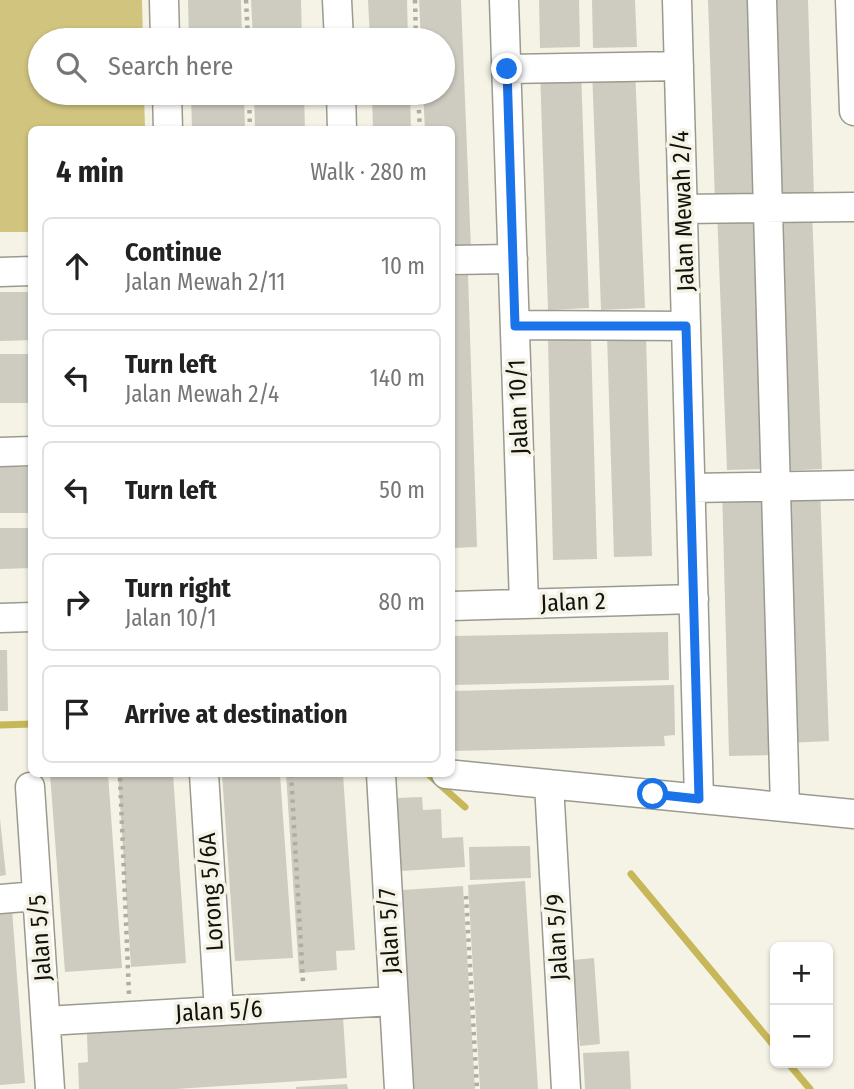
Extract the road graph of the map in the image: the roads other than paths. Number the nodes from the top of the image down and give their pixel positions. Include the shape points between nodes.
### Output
1 (164, 0) edge
2 (337, 0) edge
3 (504, 0) edge
4 (677, 0) edge
5 (762, 0) edge
6 (850, 0) edge
7 (165, 28) edge
8 (338, 28) edge
9 (679, 66) junction
10 (507, 69) junction
11 (853, 80) edge
12 (167, 105) edge
13 (341, 105) edge
14 (854, 111) edge
15 (168, 126) edge
16 (342, 126) edge
17 (854, 207) edge
18 (768, 208) junction
19 (683, 209) junction
20 (513, 259) junction
21 (455, 260) edge
22 (28, 271) edge
23 (0, 272) edge
24 (515, 326) junction
25 (686, 326) junction
26 (28, 451) edge
27 (0, 452) edge
28 (776, 485) junction
29 (854, 485) edge
30 (691, 488) junction
31 (694, 599) junction
32 (524, 604) junction
33 (455, 606) edge
34 (28, 617) edge
35 (0, 618) edge
36 (455, 775) edge
37 (204, 777) edge
38 (381, 777) edge
39 (548, 784) junction
40 (30, 787) dead end
41 (699, 799) junction
42 (785, 807) junction
43 (854, 814) edge
44 (37, 896) junction
45 (0, 900) edge
46 (393, 1001) junction
47 (219, 1011) junction
48 (46, 1021) junction
49 (50, 1089) edge
50 (398, 1089) edge
51 (566, 1089) edge

1 - 7 street
2 - 8 street
3 - 10 street, Jalan 10/1
4 - 9 street, Jalan Mewah 2/4
5 - 18 street
6 - 11 street
9 - 10 street
9 - 19 street, Jalan Mewah 2/4
10 - 20 street, Jalan 10/1
11 - 14 street
12 - 15 street
13 - 16 street
17 - 18 street
18 - 19 street
18 - 28 street
19 - 25 street, Jalan Mewah 2/4
20 - 21 street
20 - 24 street, Jalan 10/1
22 - 23 street
24 - 25 street
24 - 32 street, Jalan 10/1
25 - 30 street, Jalan Mewah 2/4
26 - 27 street
28 - 29 street
28 - 30 street
28 - 42 street
30 - 31 street, Jalan Mewah 2/4
31 - 32 street, Jalan 2
31 - 41 street, Jalan Mewah 2/4
32 - 33 street, Jalan 2
34 - 35 street
36 - 39 street
37 - 47 street, Lorong 5/6A
38 - 46 street, Jalan 5/7
39 - 41 street
39 - 51 street, Jalan 5/9
40 - 44 street, Jalan 5/5
41 - 42 street
42 - 43 street
44 - 45 street
44 - 48 street, Jalan 5/5
46 - 47 street, Jalan 5/6
46 - 50 street, Jalan 5/7
47 - 48 street, Jalan 5/6
48 - 49 street, Jalan 5/5

